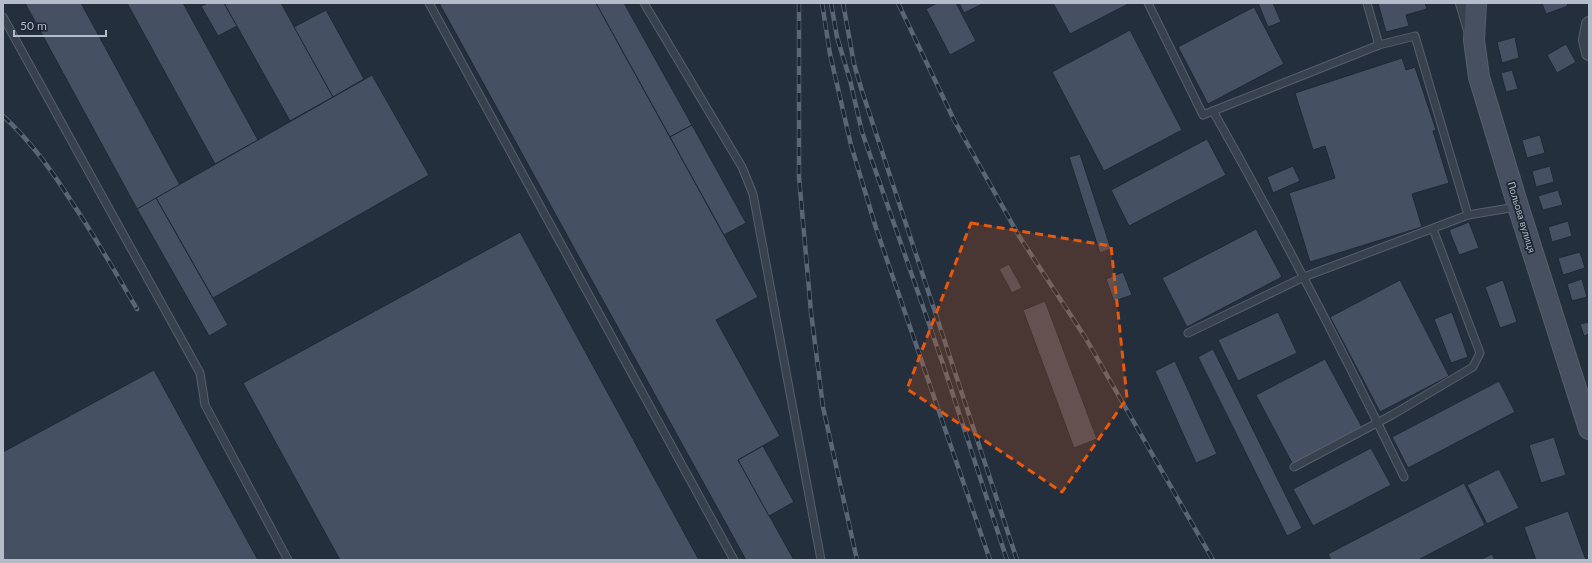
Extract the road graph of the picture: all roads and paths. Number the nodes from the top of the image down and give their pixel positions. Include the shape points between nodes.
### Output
1 (429, 3) edge
2 (644, 3) edge
3 (1148, 3) edge
4 (1367, 3) edge
5 (1463, 3) edge
6 (1476, 3) edge
7 (3, 17) edge
8 (1589, 24) edge
9 (1474, 40) junction
10 (1379, 45) junction
11 (1589, 52) edge
12 (1213, 111) junction
13 (1518, 206) junction
14 (1468, 215) junction
15 (1433, 229) junction
16 (1304, 277) junction
17 (1188, 334) dead end
18 (1378, 423) junction
19 (1589, 429) edge
20 (1294, 467) dead end
21 (1404, 477) dead end
22 (288, 560) edge
23 (734, 560) edge
24 (821, 560) edge

1 - 23 lane
2 - 24 lane via 742,167 753,194
3 - 12 lane via 1203,115
4 - 10 lane
5 - 9 street, Польова вулиця
6 - 9 main road
7 - 22 lane via 200,373 205,405
8 - 11 street via 1586,40
9 - 13 main road, Польова вулиця via 1480,77
10 - 12 lane
10 - 14 lane via 1415,36
12 - 16 lane
13 - 14 lane
13 - 19 main road, Польова вулиця
14 - 15 lane
15 - 16 lane
15 - 18 lane via 1480,353 1473,367
16 - 17 lane
16 - 18 lane
18 - 20 lane
18 - 21 lane

